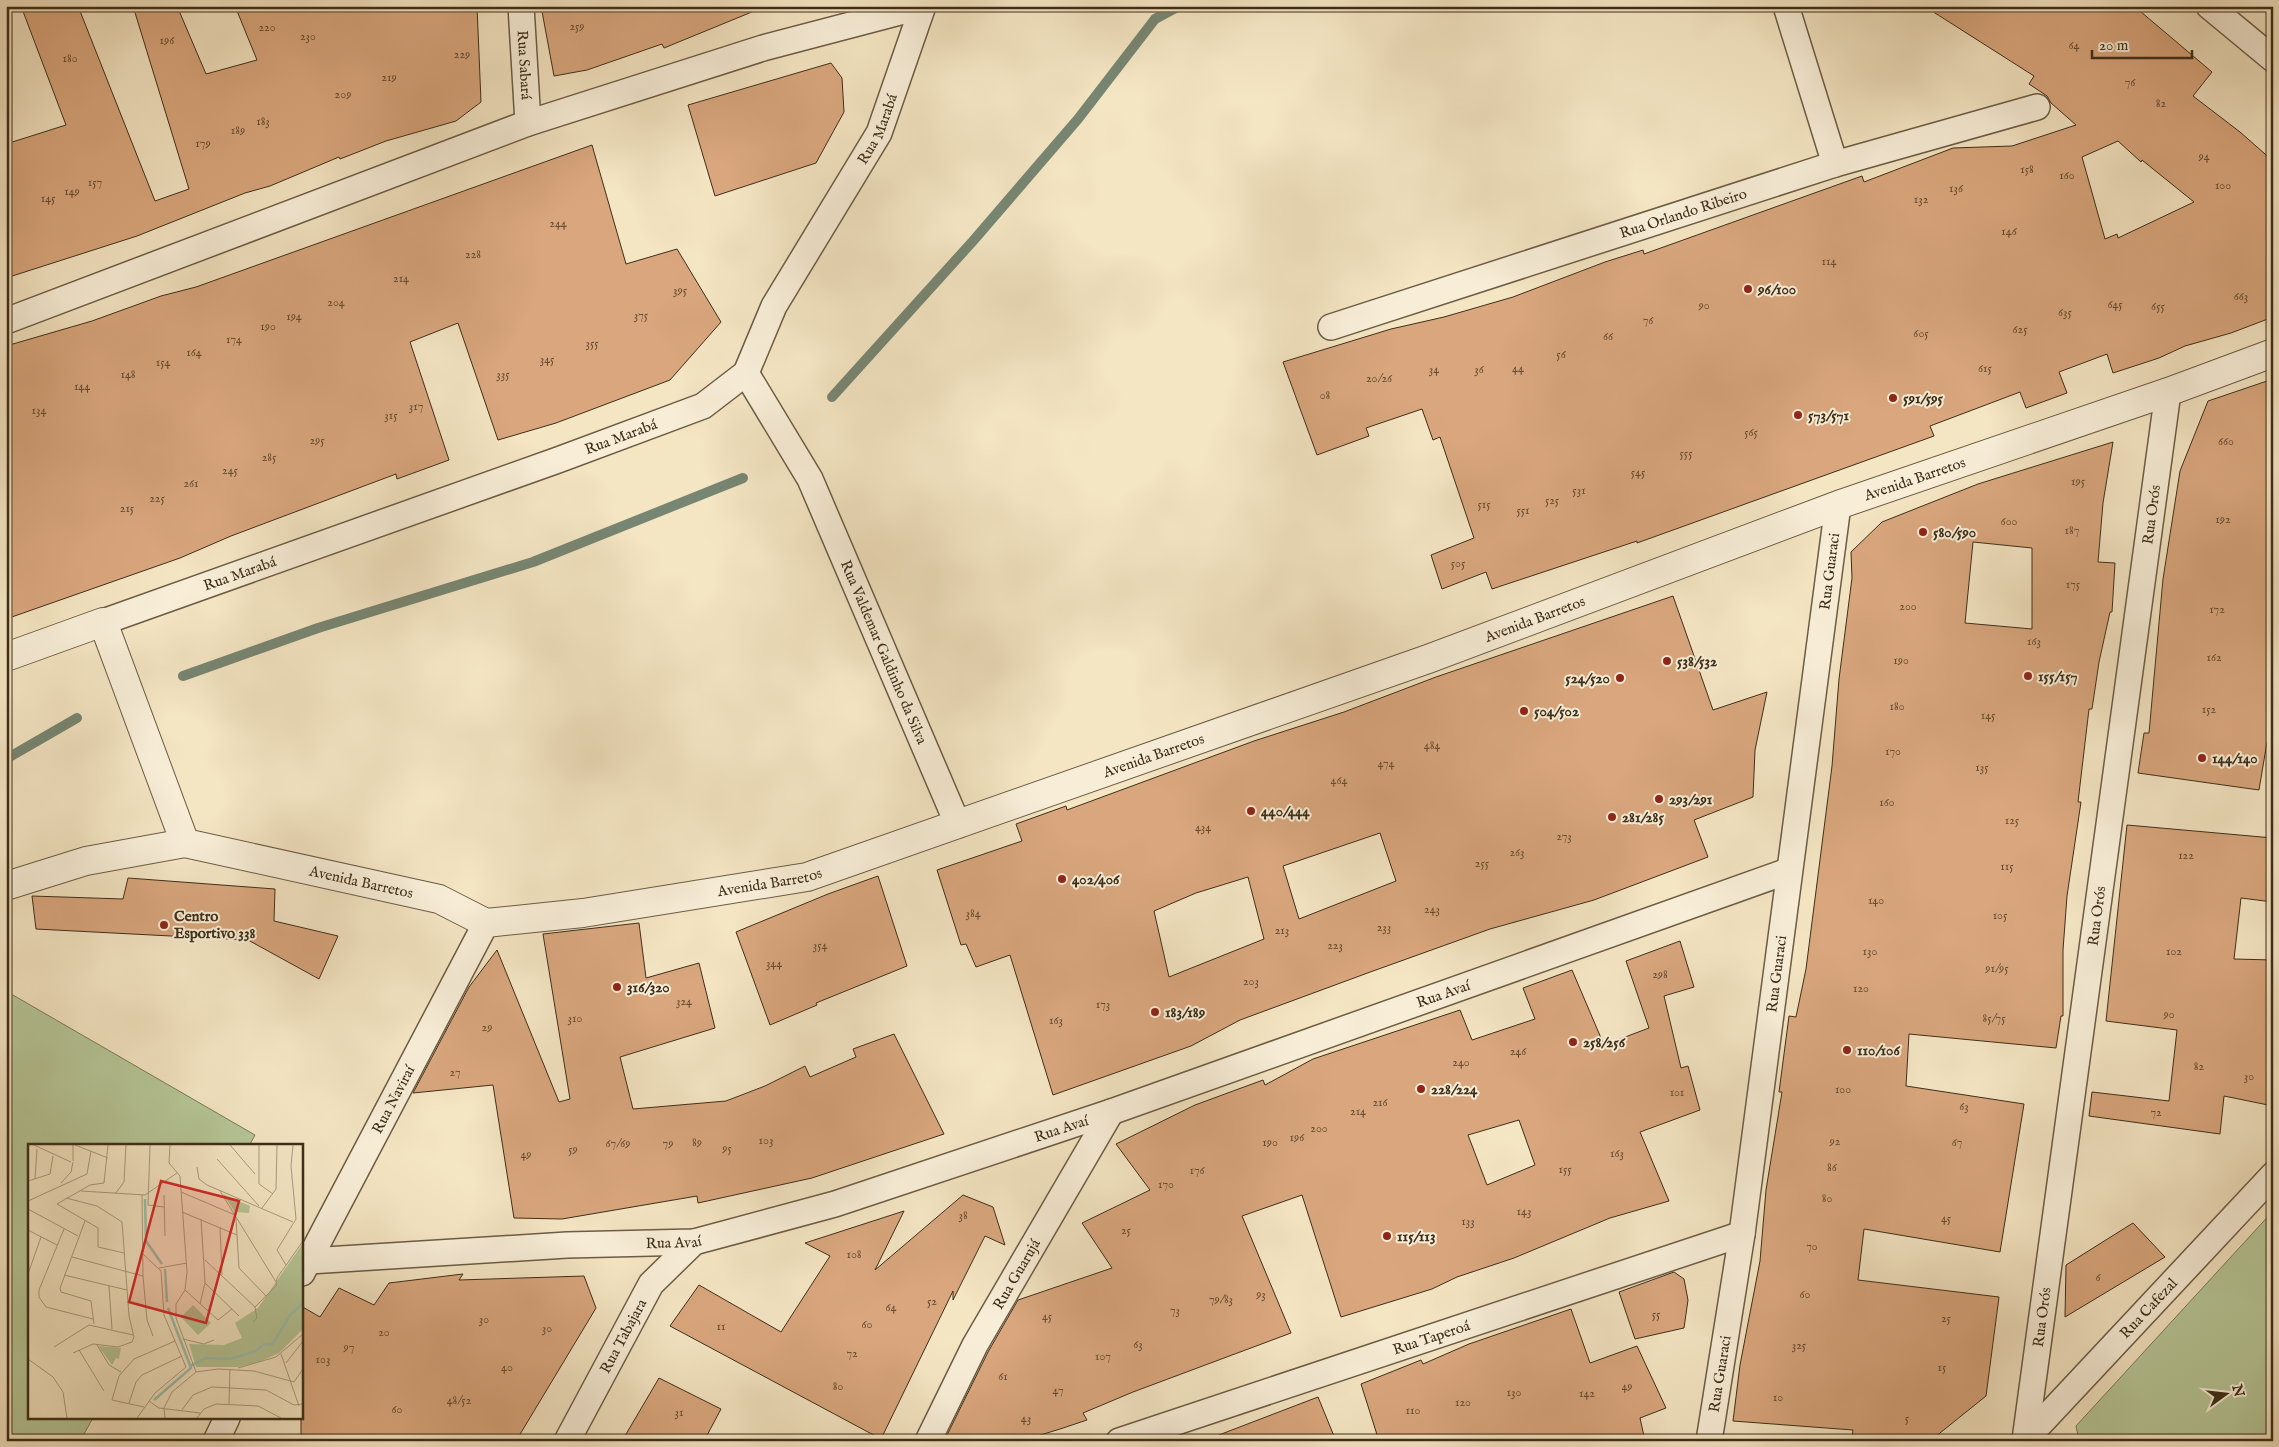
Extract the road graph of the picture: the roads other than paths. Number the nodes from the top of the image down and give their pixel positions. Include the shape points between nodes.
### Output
1 (521, 6) edge
2 (923, 6) edge
3 (1786, 6) edge
4 (2210, 6) edge
5 (2273, 59) edge
6 (2037, 106) dead end
7 (528, 123) junction
8 (1835, 164) junction
9 (6, 321) edge
10 (1331, 328) dead end
11 (2273, 353) edge
12 (746, 373) junction
13 (2168, 392) junction
14 (1838, 505) junction
15 (102, 622) junction
16 (6, 657) edge
17 (958, 825) junction
18 (185, 843) junction
19 (1788, 871) junction
20 (6, 886) edge
21 (486, 924) junction
22 (1111, 1112) junction
23 (2273, 1175) edge
24 (1742, 1234) junction
25 (694, 1242) junction
26 (305, 1268) edge
27 (227, 1420) edge
28 (216, 1441) edge
29 (567, 1441) edge
30 (928, 1441) edge
31 (1119, 1441) edge
32 (1709, 1441) edge
33 (2025, 1441) edge

1 - 7 street, Rua Sabará
2 - 7 street, Rua Marabá via 763,48
2 - 12 street, Rua Marabá via 879,133 774,306
3 - 8 street
4 - 5 street
6 - 8 street, Rua Orlando Ribeiro
7 - 9 street, Rua Marabá
8 - 10 street, Rua Orlando Ribeiro
11 - 13 street, Avenida Barretos
12 - 15 street, Rua Marabá via 703,406
12 - 17 street, Rua Valdemar Galdinho da Silva via 810,480
13 - 14 street, Avenida Barretos
13 - 33 street, Rua Orós
14 - 17 street, Avenida Barretos via 1428,659
14 - 19 street, Rua Guaraci
15 - 16 street
15 - 18 street
17 - 21 street, Avenida Barretos via 807,877 583,913
18 - 20 street, Avenida Barretos via 86,861
18 - 21 street, Avenida Barretos via 438,899
19 - 22 street, Rua Avaí
19 - 24 street, Rua Guaraci
21 - 26 street, Rua Naviraí
22 - 25 street, Rua Avaí via 835,1204
22 - 30 street, Rua Guarujá via 975,1344
23 - 33 street, Rua Cafezal
24 - 31 street, Rua Taperoá
24 - 32 street, Rua Guaraci
25 - 26 street, Rua Avaí via 567,1246
25 - 29 street, Rua Tabajara via 651,1284
27 - 28 street

